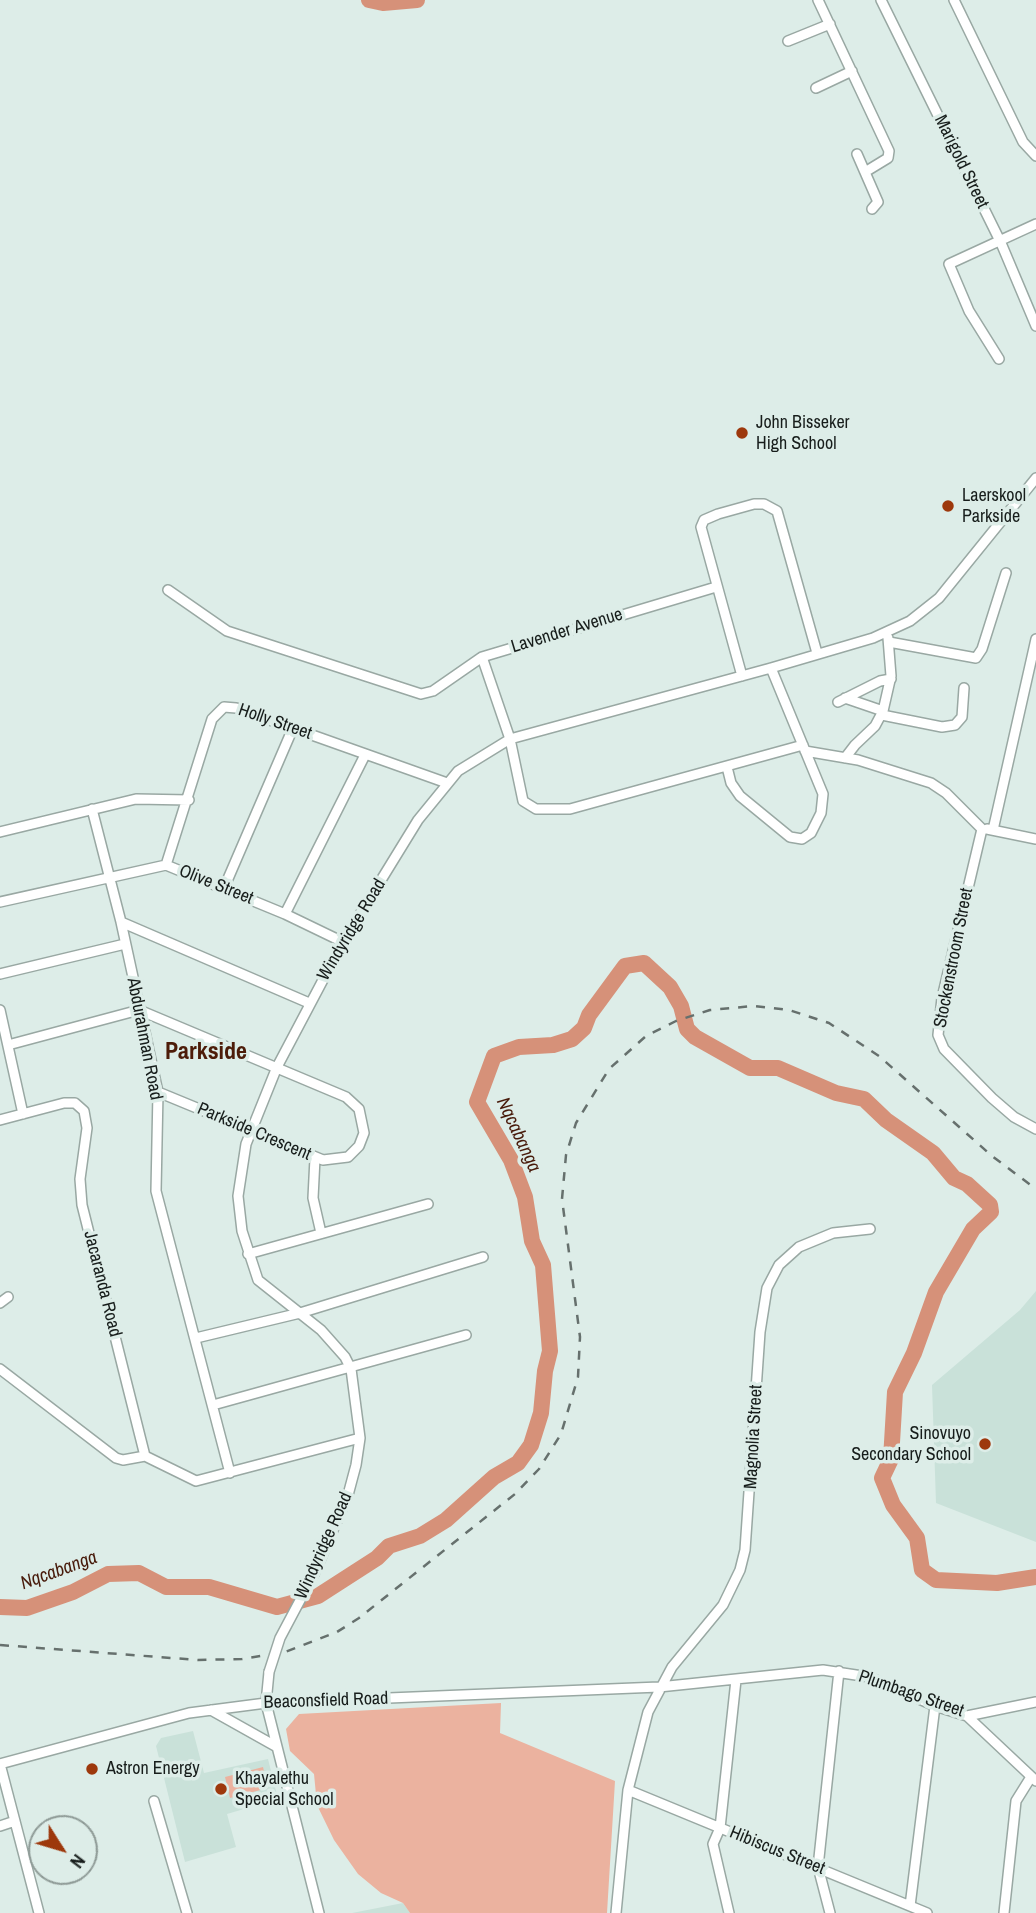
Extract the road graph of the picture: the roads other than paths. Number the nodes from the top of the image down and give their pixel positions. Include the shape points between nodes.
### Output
1 (818, 0) edge
2 (881, 0) edge
3 (954, 0) edge
4 (830, 24) junction
5 (788, 41) dead end
6 (852, 71) junction
7 (816, 88) dead end
8 (857, 154) dead end
9 (1036, 156) edge
10 (865, 172) junction
11 (872, 209) dead end
12 (1036, 224) edge
13 (1001, 243) junction
14 (1036, 326) edge
15 (999, 359) dead end
16 (1036, 478) edge
17 (1006, 573) dead end
18 (716, 587) junction
19 (168, 590) dead end
20 (888, 637) junction
21 (1036, 639) edge
22 (817, 653) junction
23 (482, 657) junction
24 (771, 668) junction
25 (742, 676) junction
26 (891, 679) junction
27 (964, 688) dead end
28 (883, 713) junction
29 (293, 728) junction
30 (510, 738) junction
31 (804, 748) junction
32 (365, 755) junction
33 (845, 758) junction
34 (727, 767) junction
35 (447, 783) junction
36 (189, 800) junction
37 (92, 810) junction
38 (982, 829) junction
39 (993, 830) junction
40 (0, 832) edge
41 (1036, 839) edge
42 (166, 865) junction
43 (110, 878) junction
44 (224, 888) junction
45 (0, 902) edge
46 (285, 914) junction
47 (121, 922) junction
48 (343, 942) junction
49 (125, 944) junction
50 (0, 974) edge
51 (309, 1003) junction
52 (0, 1010) edge
53 (139, 1010) junction
54 (8, 1045) junction
55 (278, 1067) junction
56 (158, 1092) junction
57 (23, 1114) junction
58 (0, 1120) edge
59 (1036, 1129) edge
60 (250, 1131) junction
61 (315, 1158) junction
62 (428, 1204) dead end
63 (870, 1229) dead end
64 (321, 1233) junction
65 (248, 1254) junction
66 (483, 1257) dead end
67 (300, 1312) junction
68 (466, 1335) dead end
69 (196, 1338) junction
70 (0, 1369) edge
71 (351, 1369) junction
72 (213, 1405) junction
73 (360, 1437) junction
74 (145, 1456) junction
75 (230, 1474) junction
76 (839, 1671) junction
77 (736, 1680) junction
78 (659, 1687) junction
79 (1036, 1702) edge
80 (266, 1703) junction
81 (935, 1706) junction
82 (211, 1710) junction
83 (967, 1716) junction
84 (277, 1747) junction
85 (0, 1764) edge
86 (1034, 1779) edge
87 (628, 1790) junction
88 (154, 1801) dead end
89 (15, 1821) junction
90 (0, 1826) edge
91 (720, 1828) junction
92 (818, 1867) junction
93 (910, 1906) junction
94 (39, 1913) edge
95 (187, 1913) edge
96 (319, 1913) edge
97 (616, 1913) edge
98 (729, 1913) edge
99 (830, 1913) edge
100 (927, 1913) edge
101 (1004, 1913) edge

1 - 4 street
2 - 13 street, Marigold Street
3 - 9 street via 1023,142
4 - 5 street
4 - 6 street
6 - 7 street
6 - 10 street via 890,151 888,158
8 - 10 street
10 - 11 street via 878,202
12 - 13 street
13 - 14 street, Marigold Street
13 - 15 street via 949,264
16 - 20 street, Windyridge Road via 939,598
17 - 20 street via 976,659
18 - 22 street via 701,527 704,520 754,504 777,511
18 - 23 street, Lavender Avenue
18 - 25 street
19 - 23 street, Lavender Avenue via 227,631 414,692 427,694
20 - 22 street, Windyridge Road
20 - 26 street
21 - 39 street
22 - 24 street, Windyridge Road
23 - 30 street
24 - 25 street, Windyridge Road
24 - 31 street
25 - 30 street, Windyridge Road
26 - 28 street
26 - 28 street via 841,700
27 - 28 street via 962,717 955,725 942,727
28 - 33 street
29 - 32 street, Holly Street
29 - 36 street, Holly Street via 236,708 219,708
29 - 44 street
30 - 34 street via 523,801 543,810 570,809
30 - 35 street, Windyridge Road
31 - 33 street
31 - 34 street
31 - 34 street via 820,782 823,804 816,827 802,839 790,836 748,804 735,790
32 - 35 street, Holly Street
32 - 46 street
33 - 38 street via 939,787
35 - 48 street, Windyridge Road via 418,820
36 - 37 street via 153,797
36 - 42 street, Holly Street
37 - 40 street
37 - 43 street, Abdurahman Road
38 - 39 street
38 - 59 street, Stockenstroom Street via 955,938 938,1035 944,1049 992,1098
39 - 41 street
42 - 43 street, Olive Street
42 - 44 street, Olive Street
43 - 45 street, Olive Street
43 - 47 street, Abdurahman Road
44 - 46 street, Olive Street
46 - 48 street, Olive Street
47 - 49 street, Abdurahman Road
47 - 51 street
48 - 51 street, Windyridge Road
49 - 50 street
49 - 53 street, Abdurahman Road
51 - 55 street, Windyridge Road
52 - 54 street
53 - 54 street
53 - 55 street, Parkside Crescent
53 - 56 street, Abdurahman Road
54 - 57 street
55 - 60 street, Windyridge Road
55 - 61 street, Parkside Crescent via 346,1097 362,1116 364,1133 354,1152 334,1161
56 - 60 street, Parkside Crescent
56 - 69 street, Abdurahman Road via 156,1191
57 - 58 street
57 - 74 street, Jacaranda Road via 69,1103 84,1111 82,1205
60 - 61 street, Parkside Crescent
60 - 65 street, Windyridge Road via 238,1196
61 - 64 street via 313,1198
62 - 64 street
63 - 78 street, Magnolia Street via 812,1240 788,1255 772,1276 761,1318 751,1504 740,1570 723,1605
64 - 65 street
65 - 67 street, Windyridge Road via 258,1280
66 - 67 street
67 - 69 street
67 - 71 street, Windyridge Road via 340,1351
68 - 71 street
69 - 72 street, Abdurahman Road
70 - 74 street via 116,1458
71 - 72 street
71 - 73 street, Windyridge Road
72 - 75 street, Abdurahman Road
73 - 75 street
73 - 80 street, Windyridge Road, bridge via 348,1495 280,1638 269,1672
74 - 75 street via 196,1481
76 - 77 street, Plumbago Street
76 - 81 street, Plumbago Street via 869,1677
76 - 92 street
77 - 78 street, Plumbago Street
77 - 91 street
78 - 80 street, Beaconsfield Road
78 - 87 street, Magnolia Street
79 - 83 street, Plumbago Street
80 - 82 street, Beaconsfield Road
80 - 84 street, Windyridge Road
81 - 83 street, Plumbago Street
81 - 93 street
82 - 84 street
82 - 85 street, Beaconsfield Road
83 - 86 street
84 - 96 street, Windyridge Road
85 - 89 street
86 - 101 street via 1020,1792 1014,1809
87 - 91 street, Hibiscus Street
87 - 97 street, Magnolia Street
88 - 95 street
89 - 90 street
89 - 94 street
91 - 92 street, Hibiscus Street
91 - 98 street via 713,1850
92 - 93 street, Hibiscus Street
92 - 99 street
93 - 100 street, Hibiscus Street

